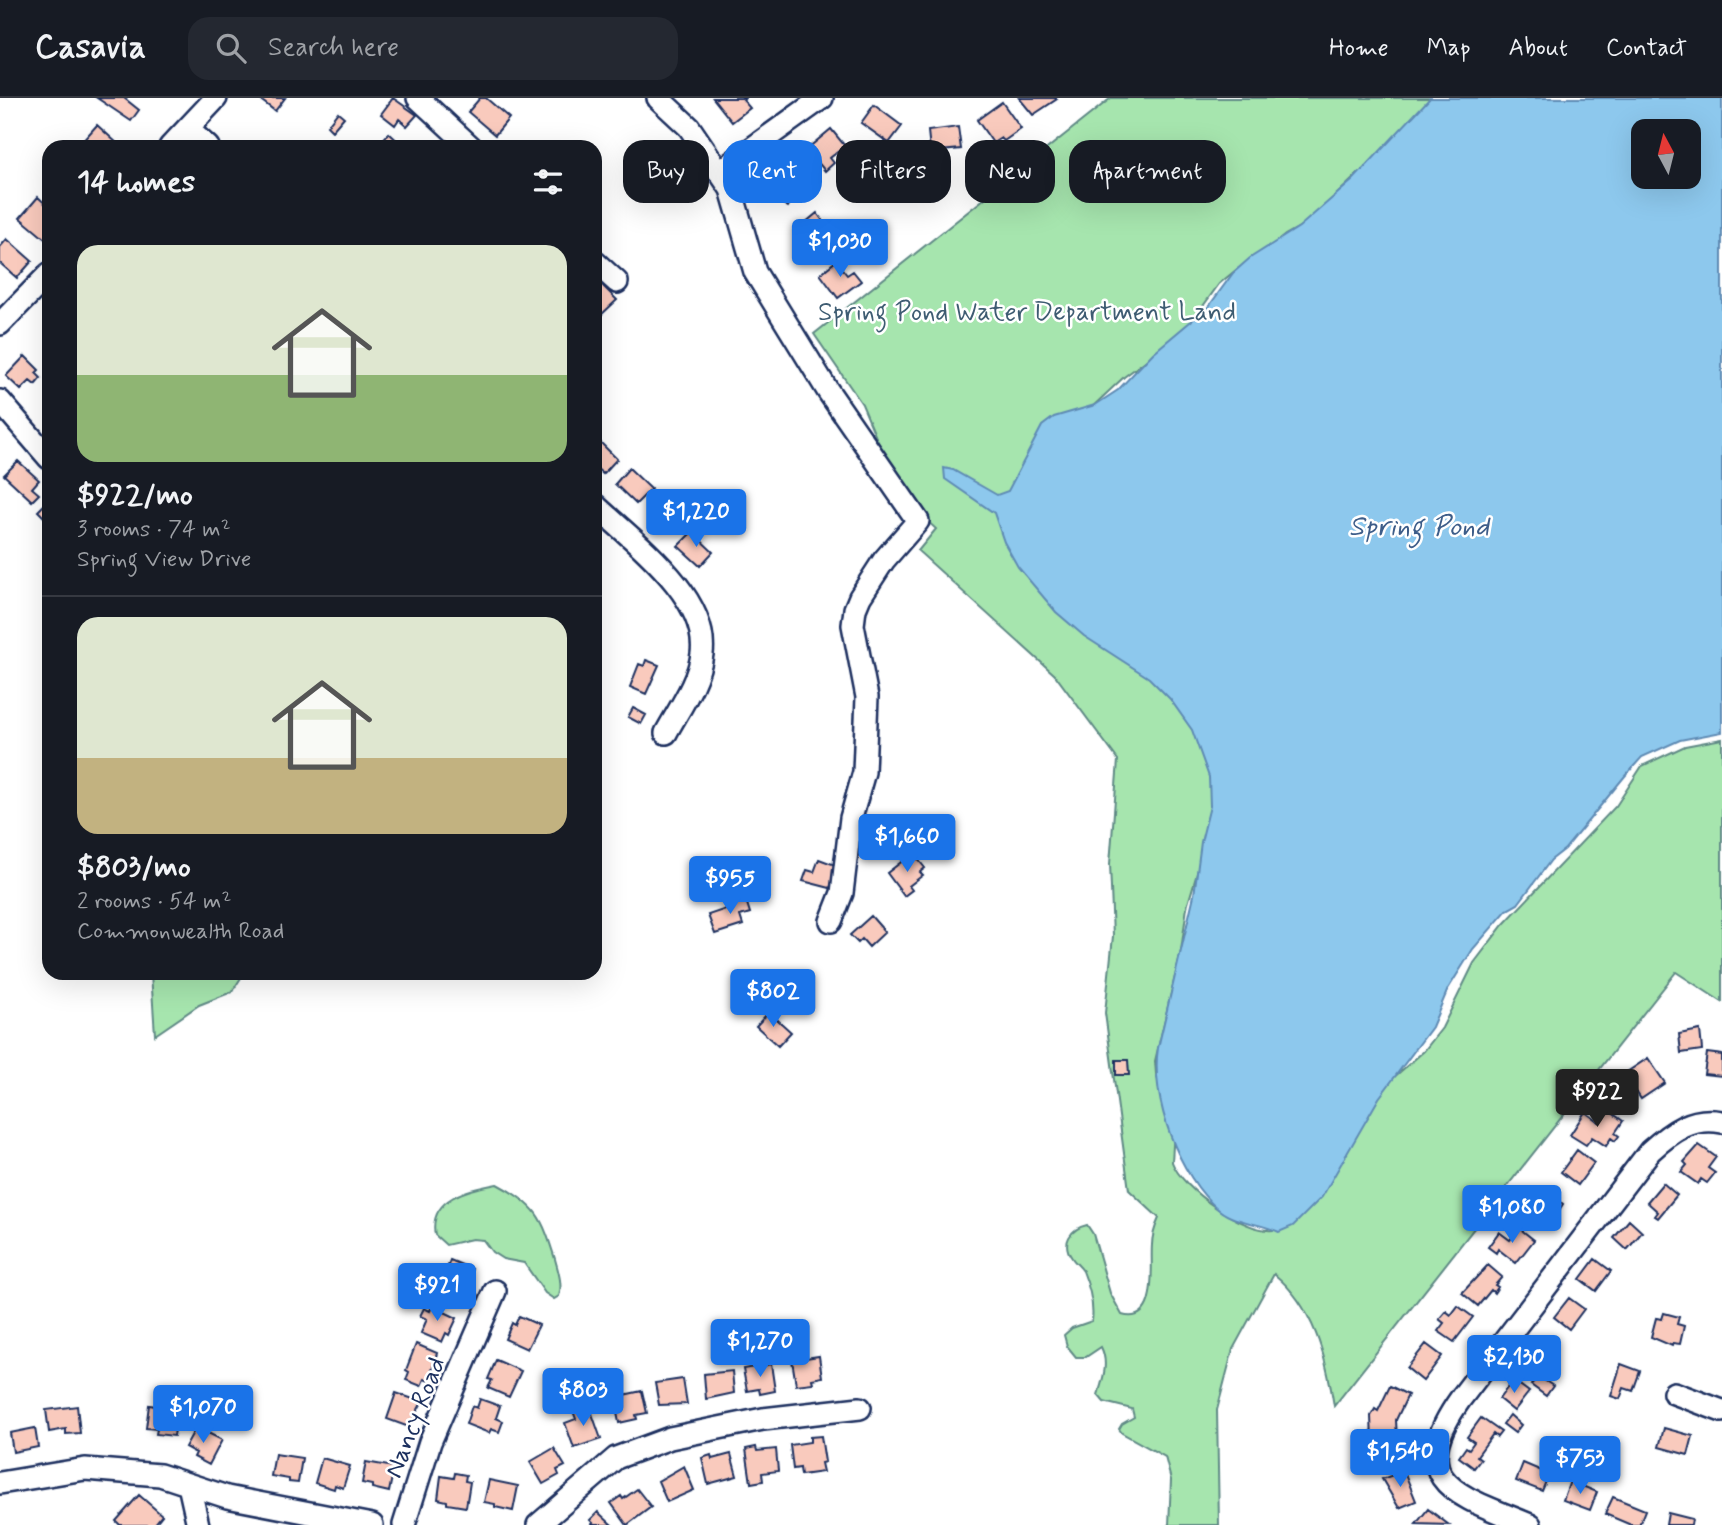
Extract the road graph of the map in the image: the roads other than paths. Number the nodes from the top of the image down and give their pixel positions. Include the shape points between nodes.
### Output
1 (216, 98) edge
2 (418, 98) edge
3 (657, 98) edge
4 (822, 98) edge
5 (188, 129) junction
6 (177, 140) edge
7 (200, 140) edge
8 (463, 140) edge
9 (719, 172) junction
10 (602, 268) edge
11 (42, 281) edge
12 (617, 282) dead end
13 (0, 324) edge
14 (0, 401) edge
15 (42, 450) edge
16 (602, 512) edge
17 (666, 733) dead end
18 (831, 921) dead end
19 (1722, 1122) edge
20 (495, 1291) dead end
21 (1674, 1392) dead end
22 (859, 1408) dead end
23 (1722, 1411) edge
24 (0, 1483) edge
25 (189, 1485) junction
26 (198, 1525) edge
27 (372, 1525) edge
28 (404, 1525) edge
29 (538, 1525) edge
30 (1530, 1525) edge

1 - 5 street
2 - 8 street
3 - 9 street via 689,127
4 - 9 street
5 - 6 street
5 - 7 street
9 - 18 street via 731,189 755,272 828,391 918,521 884,560 855,610 853,625 867,697 864,772 850,818 842,893
10 - 12 street
11 - 13 street
14 - 15 street
16 - 17 street via 672,580 699,624 703,641 698,670
19 - 30 street via 1695,1121 1682,1126 1650,1151 1444,1425 1437,1441 1438,1468 1454,1493
20 - 28 street, Nancy Road via 430,1443
21 - 23 street
22 - 29 street via 763,1419 670,1438 616,1458
24 - 25 street via 85,1469 160,1475
25 - 26 street
25 - 27 street via 227,1497

